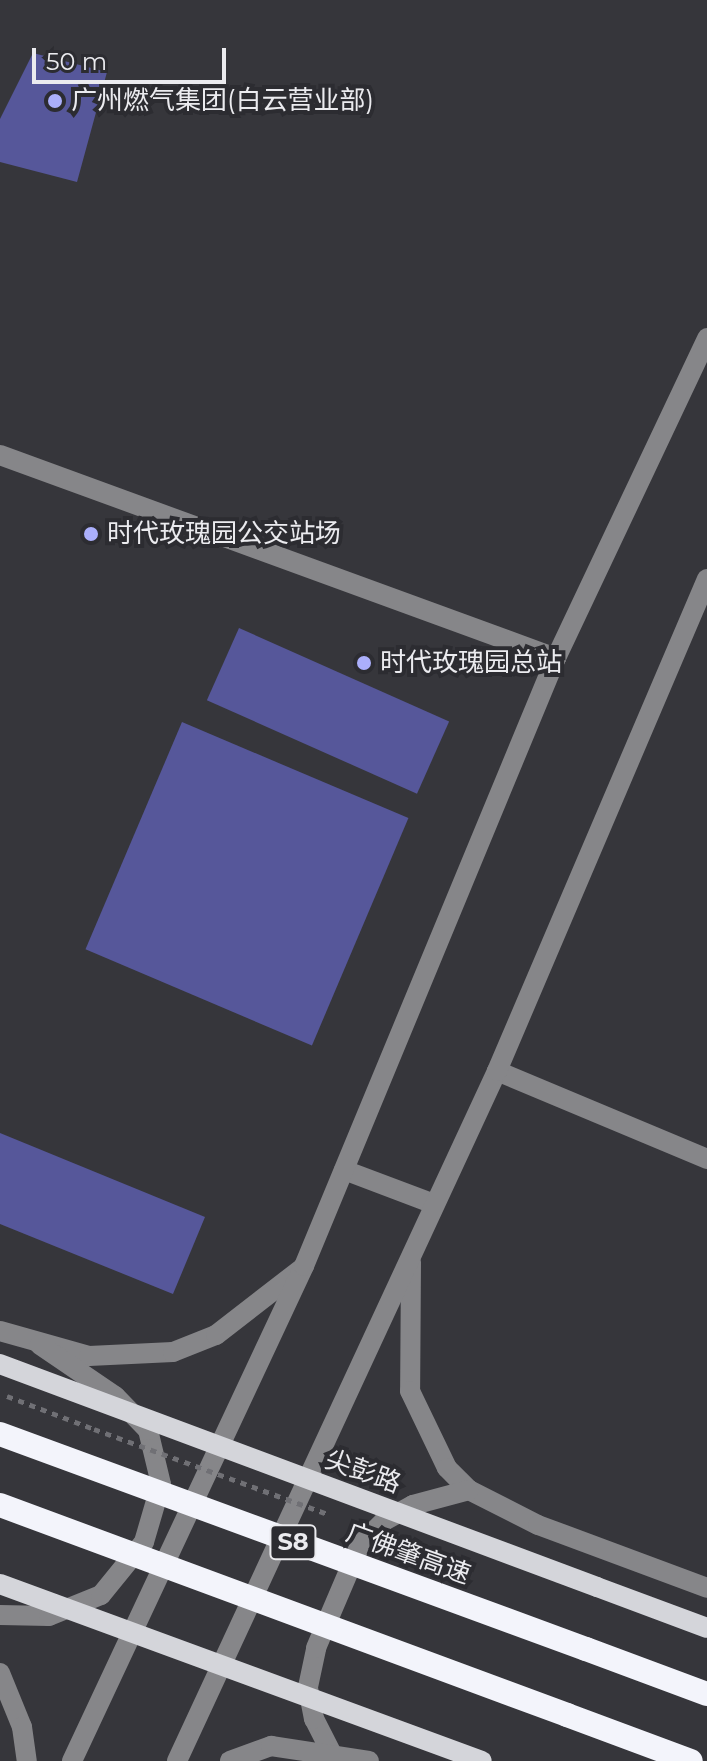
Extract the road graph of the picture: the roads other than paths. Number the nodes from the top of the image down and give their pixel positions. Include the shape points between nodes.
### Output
1 (707, 338) edge
2 (0, 455) edge
3 (707, 579) edge
4 (556, 658) junction
5 (497, 1071) junction
6 (707, 1159) edge
7 (344, 1170) junction
8 (434, 1204) junction
9 (412, 1250) junction
10 (304, 1266) junction
11 (0, 1331) edge
12 (40, 1345) junction
13 (0, 1364) edge
14 (0, 1434) edge
15 (469, 1490) junction
16 (0, 1505) edge
17 (0, 1584) edge
18 (707, 1588) edge
19 (0, 1615) edge
20 (707, 1628) edge
21 (0, 1673) edge
22 (707, 1694) edge
23 (331, 1752) junction
24 (27, 1761) edge
25 (72, 1761) edge
26 (177, 1761) edge
27 (230, 1761) edge
28 (369, 1761) edge
29 (482, 1761) edge
30 (691, 1761) edge

1 - 4 street
2 - 4 street
3 - 5 street
4 - 7 street
5 - 6 street
5 - 8 street
7 - 8 street
7 - 10 street
8 - 9 street
9 - 15 street via 410,1391 432,1443
9 - 26 street
10 - 12 street via 216,1335 173,1352 89,1356
10 - 25 street
11 - 12 street
12 - 19 street via 115,1396 141,1421 155,1442 161,1484 144,1542 101,1595 49,1616
13 - 20 main road, 尖彭路, bridge
14 - 22 highway, 广佛肇高速 / S8, bridge
15 - 18 street via 538,1525
15 - 23 street via 413,1505 384,1521 360,1545 316,1648 308,1687 310,1709
16 - 30 highway, bridge
17 - 29 main road, bridge
21 - 24 street via 22,1727
23 - 27 street via 271,1746
23 - 28 street

